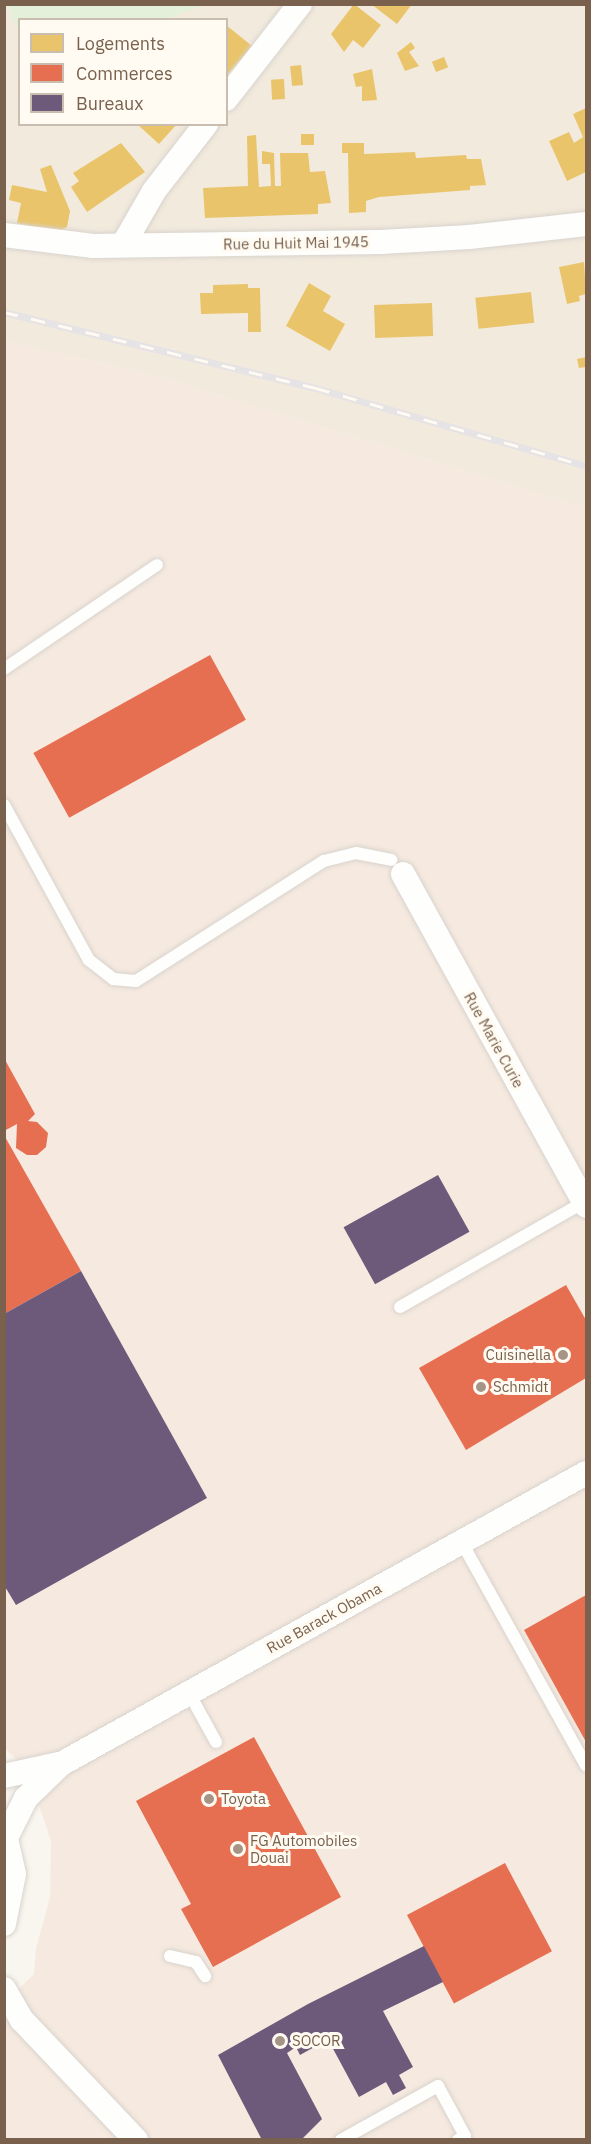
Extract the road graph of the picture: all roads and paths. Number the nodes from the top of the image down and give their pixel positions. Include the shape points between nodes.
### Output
1 (300, 4) edge
2 (228, 96) edge
3 (204, 126) edge
4 (586, 224) edge
5 (4, 235) edge
6 (123, 245) junction
7 (157, 565) dead end
8 (4, 669) edge
9 (4, 805) edge
10 (397, 867) joint
11 (585, 1204) edge
12 (400, 1307) dead end
13 (586, 1473) edge
14 (461, 1541) junction
15 (189, 1693) junction
16 (216, 1742) dead end
17 (61, 1764) junction
18 (586, 1766) edge
19 (4, 1776) edge
20 (6, 1833) edge
21 (4, 1924) edge
22 (170, 1956) dead end
23 (205, 1976) dead end
24 (4, 1989) edge
25 (13, 2014) edge
26 (136, 2139) edge
27 (341, 2139) edge
28 (458, 2139) edge

1 - 2 street
3 - 6 street via 154,191
4 - 6 street, Rue du Huit Mai 1945 via 425,240
5 - 6 street, Rue du Huit Mai 1945 via 70,245
7 - 8 lane
9 - 10 lane via 89,960 113,979 136,981 324,861 356,853
10 - 11 street, Rue Marie Curie
11 - 12 lane
13 - 14 street, Rue Barack Obama
14 - 15 street, Rue Barack Obama
14 - 18 lane
15 - 16 lane
15 - 17 street, Rue Barack Obama
17 - 19 street, Rue Barack Obama
17 - 20 street, Rue Barack Obama via 20,1806
20 - 21 street via 14,1884
22 - 23 lane via 196,1962
24 - 25 street
25 - 26 street
27 - 28 lane via 438,2086 465,2136

